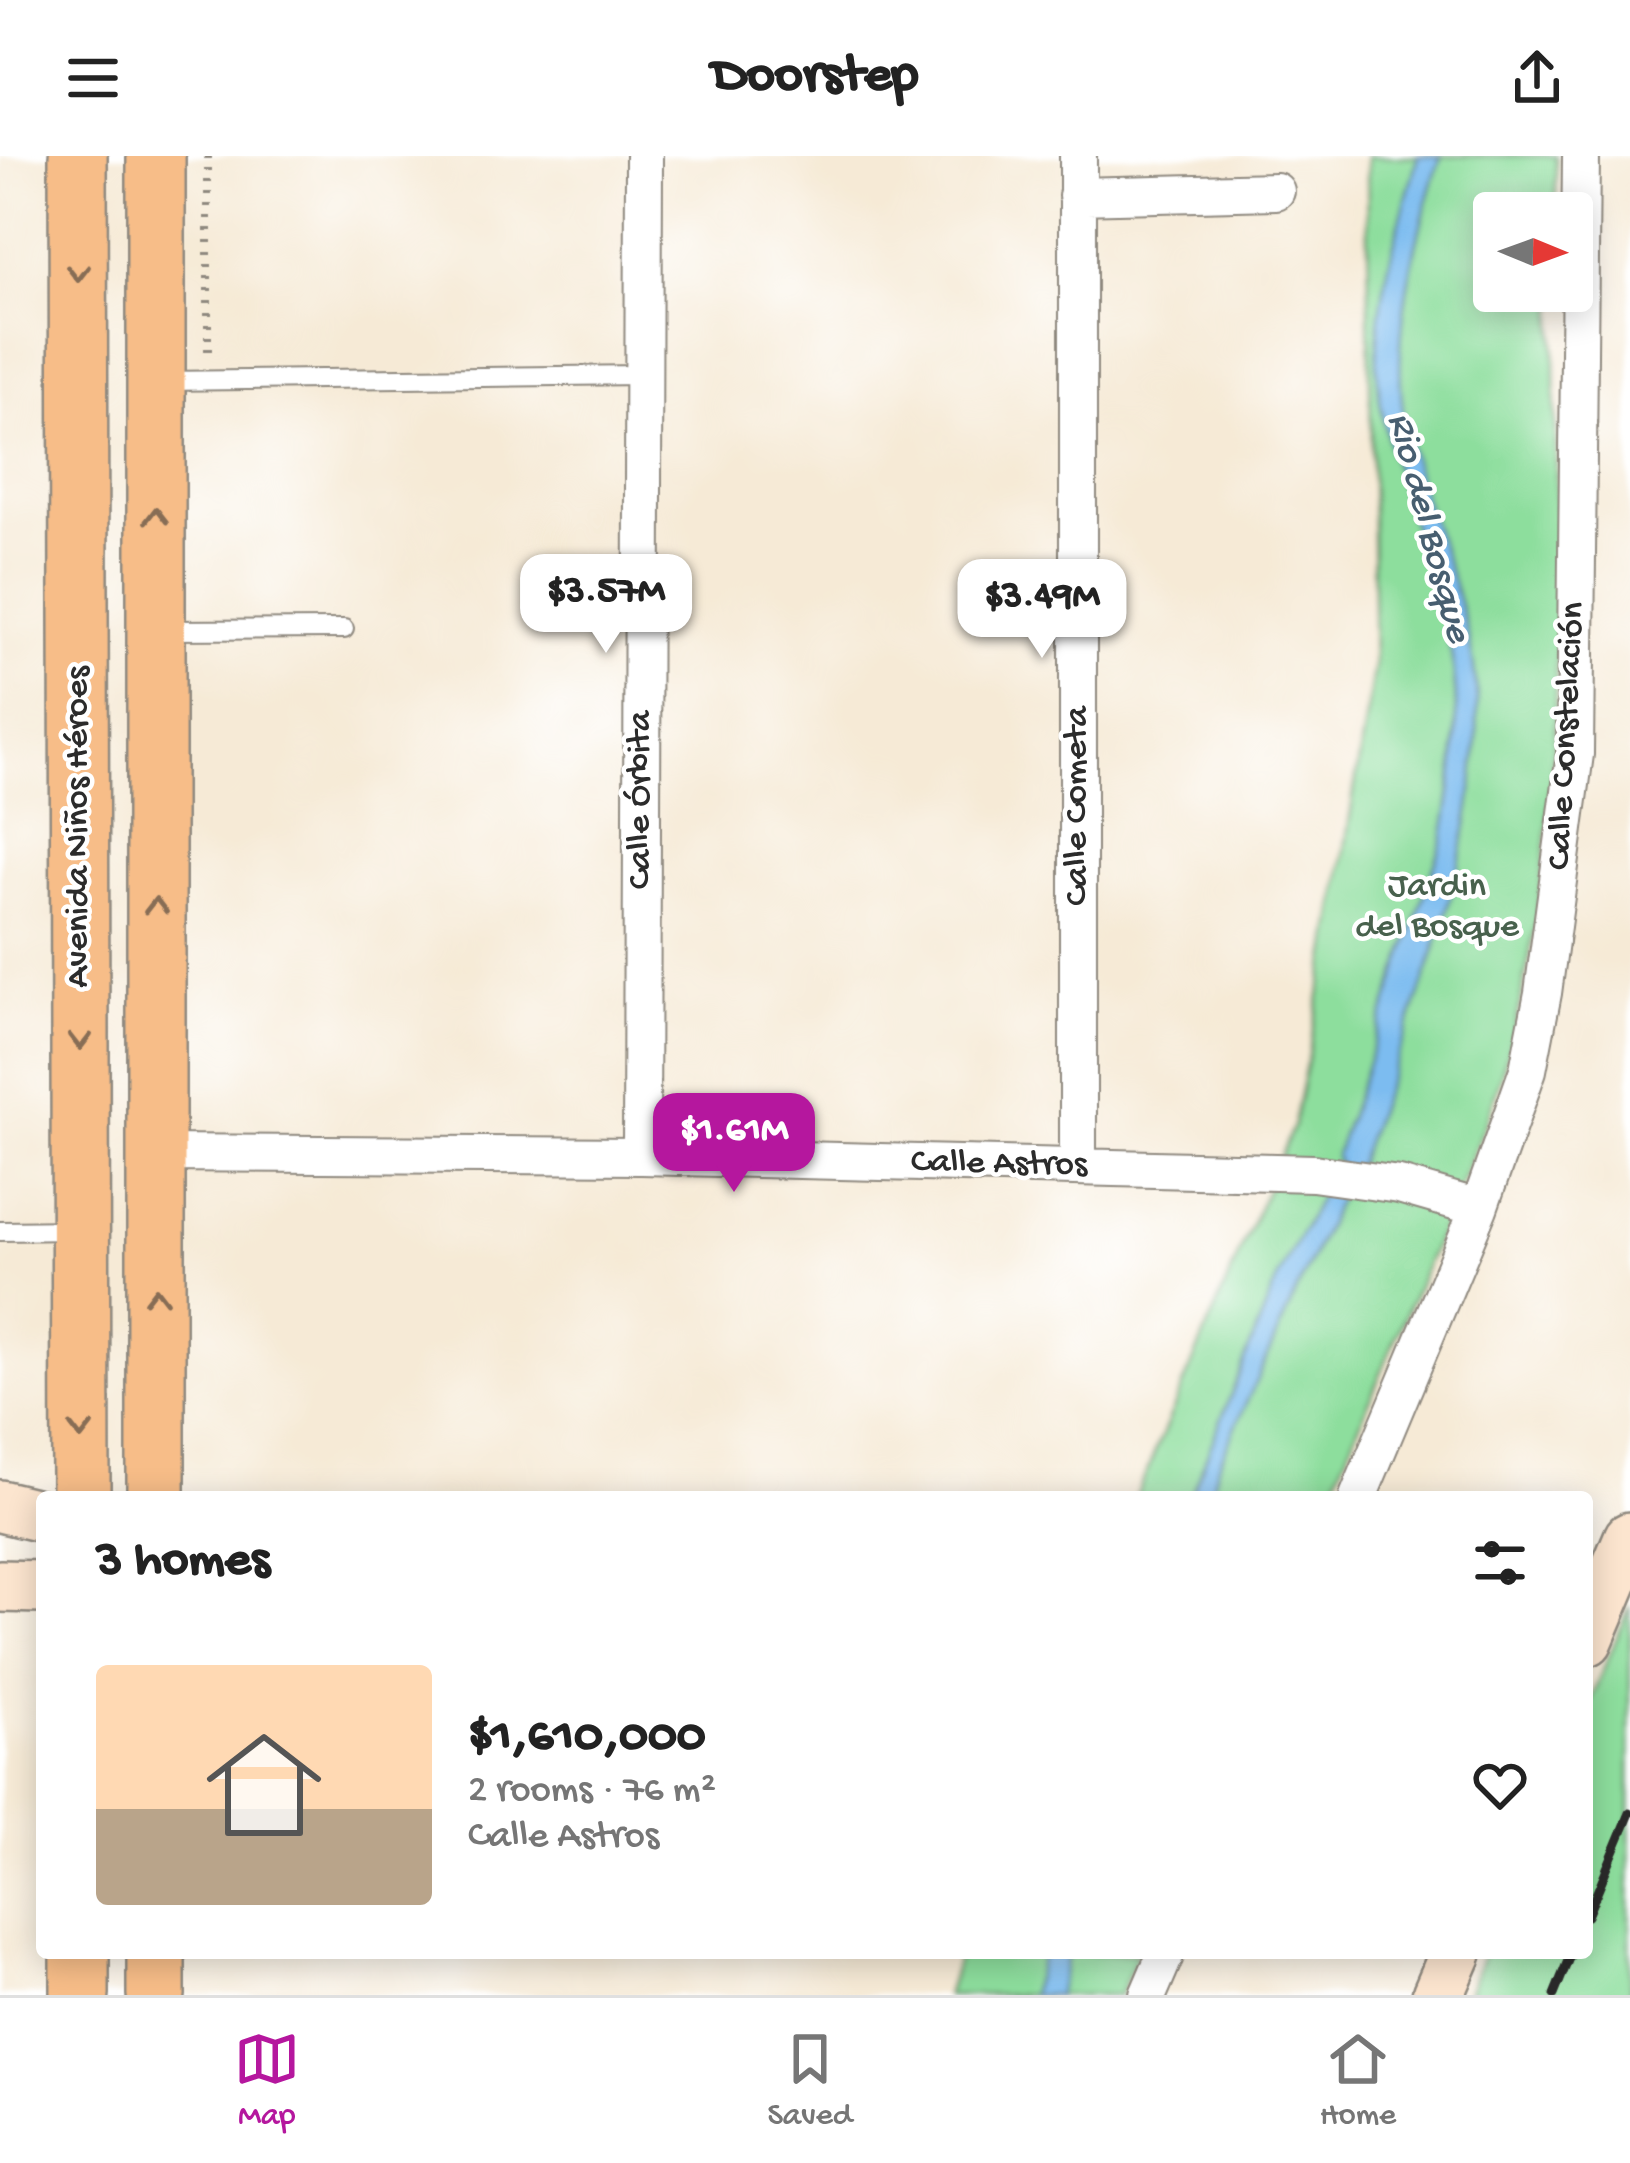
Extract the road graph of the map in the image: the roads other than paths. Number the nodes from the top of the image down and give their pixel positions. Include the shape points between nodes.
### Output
1 (78, 156) edge
2 (156, 156) edge
3 (644, 156) edge
4 (1078, 156) edge
5 (1581, 156) edge
6 (1276, 191) dead end
7 (1077, 196) junction
8 (642, 375) junction
9 (156, 381) junction
10 (344, 629) dead end
11 (156, 630) junction
12 (156, 1153) junction
13 (641, 1156) junction
14 (1078, 1167) junction
15 (1479, 1208) junction
16 (80, 1230) junction
17 (0, 1231) edge
18 (81, 1491) edge
19 (156, 1491) edge
20 (1361, 1491) edge
21 (0, 1506) edge
22 (36, 1515) edge
23 (1630, 1538) edge
24 (0, 1586) edge
25 (36, 1587) edge
26 (1593, 1626) edge
27 (80, 1959) edge
28 (156, 1959) edge
29 (1163, 1959) edge
30 (1453, 1959) edge
31 (80, 1995) edge
32 (156, 1995) edge
33 (1148, 1995) edge
34 (1438, 1995) edge

1 -> 16 main road, Avenida Niños Héroes
2 - 9 main road
3 - 8 street, Calle Órbita
4 - 7 street, Calle Cometa
5 - 15 street, Calle Constelación via 1569,819 1528,1070
6 - 7 street
7 - 14 street, Calle Cometa
8 - 9 lane
8 - 13 street, Calle Órbita
11 -> 9 main road
10 - 11 lane
12 -> 11 main road
12 - 13 street, Calle Astros
19 -> 12 main road
13 - 14 street, Calle Astros
14 - 15 street, Calle Astros via 1313,1173 1399,1185
15 - 20 street, Calle Constelación
16 - 17 lane
16 -> 18 main road, Avenida Niños Héroes
21 - 22 street
23 - 26 street
24 - 25 street
27 - 31 main road
28 - 32 main road
29 - 33 street
30 - 34 street

